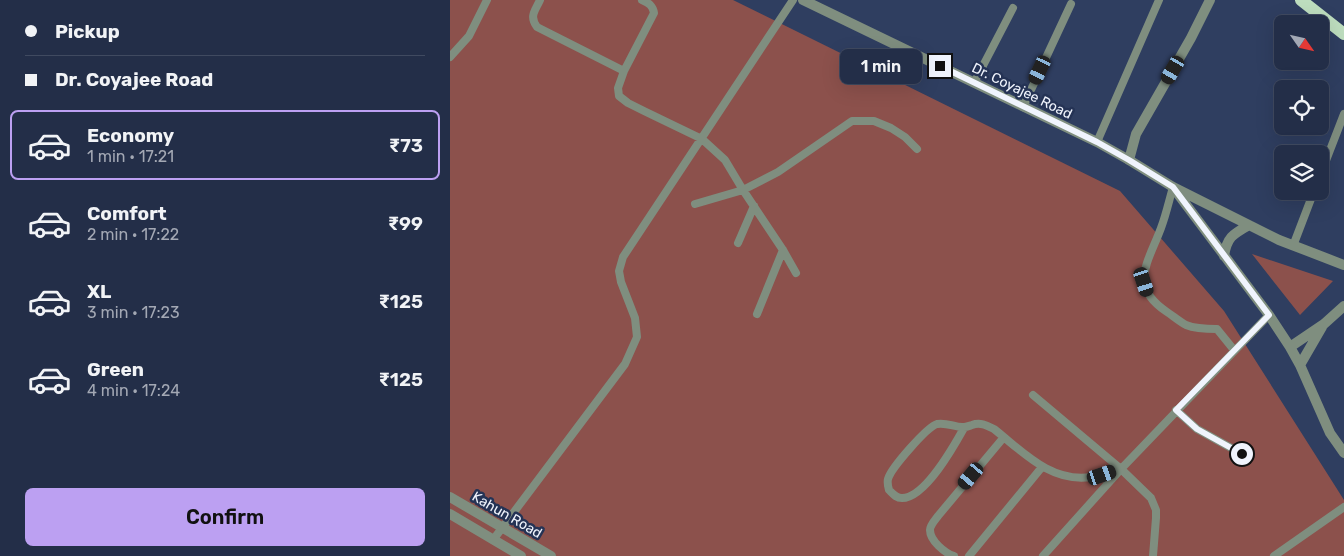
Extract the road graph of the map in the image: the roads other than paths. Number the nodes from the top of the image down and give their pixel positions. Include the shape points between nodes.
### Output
1 (487, 0) edge
2 (540, 0) edge
3 (642, 0) edge
4 (793, 0) edge
5 (803, 0) edge
6 (1159, 0) edge
7 (1210, 0) edge
8 (1301, 0) edge
9 (1071, 4) dead end
10 (1013, 8) dead end
11 (1344, 34) edge
12 (450, 57) edge
13 (624, 72) junction
14 (974, 83) junction
15 (1023, 107) junction
16 (1344, 114) edge
17 (702, 138) junction
18 (1097, 142) junction
19 (917, 148) dead end
20 (1329, 153) edge
21 (1129, 160) junction
22 (1173, 187) junction
23 (744, 190) junction
24 (1311, 200) edge
25 (695, 204) dead end
26 (754, 206) junction
27 (1250, 225) junction
28 (738, 243) dead end
29 (1293, 246) junction
30 (783, 250) junction
31 (1224, 256) junction
32 (1344, 265) edge
33 (796, 273) dead end
34 (1344, 306) edge
35 (757, 314) dead end
36 (1269, 315) junction
37 (1324, 324) junction
38 (1290, 347) junction
39 (1234, 350) junction
40 (1300, 365) junction
41 (1033, 395) dead end
42 (1176, 410) junction
43 (964, 428) junction
44 (1004, 437) junction
45 (1344, 453) edge
46 (1242, 454) dead end
47 (1042, 467) junction
48 (1121, 468) junction
49 (450, 497) edge
50 (1344, 507) edge
51 (450, 514) edge
52 (502, 527) junction
53 (493, 540) junction
54 (521, 556) edge
55 (551, 556) edge
56 (954, 556) edge
57 (970, 556) edge
58 (1043, 556) edge
59 (1153, 556) edge
60 (1274, 556) edge

1 - 12 lane via 469,36
2 - 13 lane via 532,17 537,27
3 - 13 lane via 653,8 654,13
4 - 17 lane
5 - 14 street, Dr. Coyajee Road
6 - 18 lane
7 - 21 street via 1136,134
8 - 11 main road
9 - 15 lane
10 - 14 lane
13 - 17 lane via 618,88 619,96
14 - 15 street, Dr. Coyajee Road
15 - 18 street, Dr. Coyajee Road
16 - 20 lane
17 - 23 lane via 725,160
17 - 52 lane via 623,257 619,271 635,318 637,337 625,364
18 - 21 street, Dr. Coyajee Road
19 - 23 lane via 891,128 874,121 852,121 778,172
21 - 22 street, Dr. Coyajee Road
22 - 27 street, Dr. Coyajee Road
22 - 31 street
22 - 39 lane via 1163,225 1144,271 1148,294 1157,306 1186,325 1217,329
23 - 25 lane
23 - 26 lane
24 - 29 lane
26 - 28 lane
26 - 30 lane
27 - 29 street, Dr. Coyajee Road
27 - 31 street via 1236,232 1226,244
29 - 32 street, Dr. Coyajee Road
30 - 33 lane
30 - 35 lane
31 - 36 street
34 - 37 street
36 - 38 street
36 - 39 lane
37 - 38 street
37 - 40 street
38 - 40 street
39 - 42 lane
40 - 45 street via 1330,433
41 - 48 lane
42 - 46 lane via 1197,429
42 - 48 lane
43 - 43 lane via 950,454 915,494 902,498 889,490 888,480 892,472 928,430 941,424
43 - 44 lane via 980,423
44 - 47 lane
44 - 56 lane via 931,527 931,536
47 - 48 lane via 1072,478 1102,475
47 - 57 lane
48 - 58 lane
48 - 59 lane via 1154,504
49 - 52 street, Kahun Road
50 - 60 lane
51 - 53 street, Kahun Road
52 - 53 lane
52 - 55 street, Kahun Road
53 - 54 street, Kahun Road

